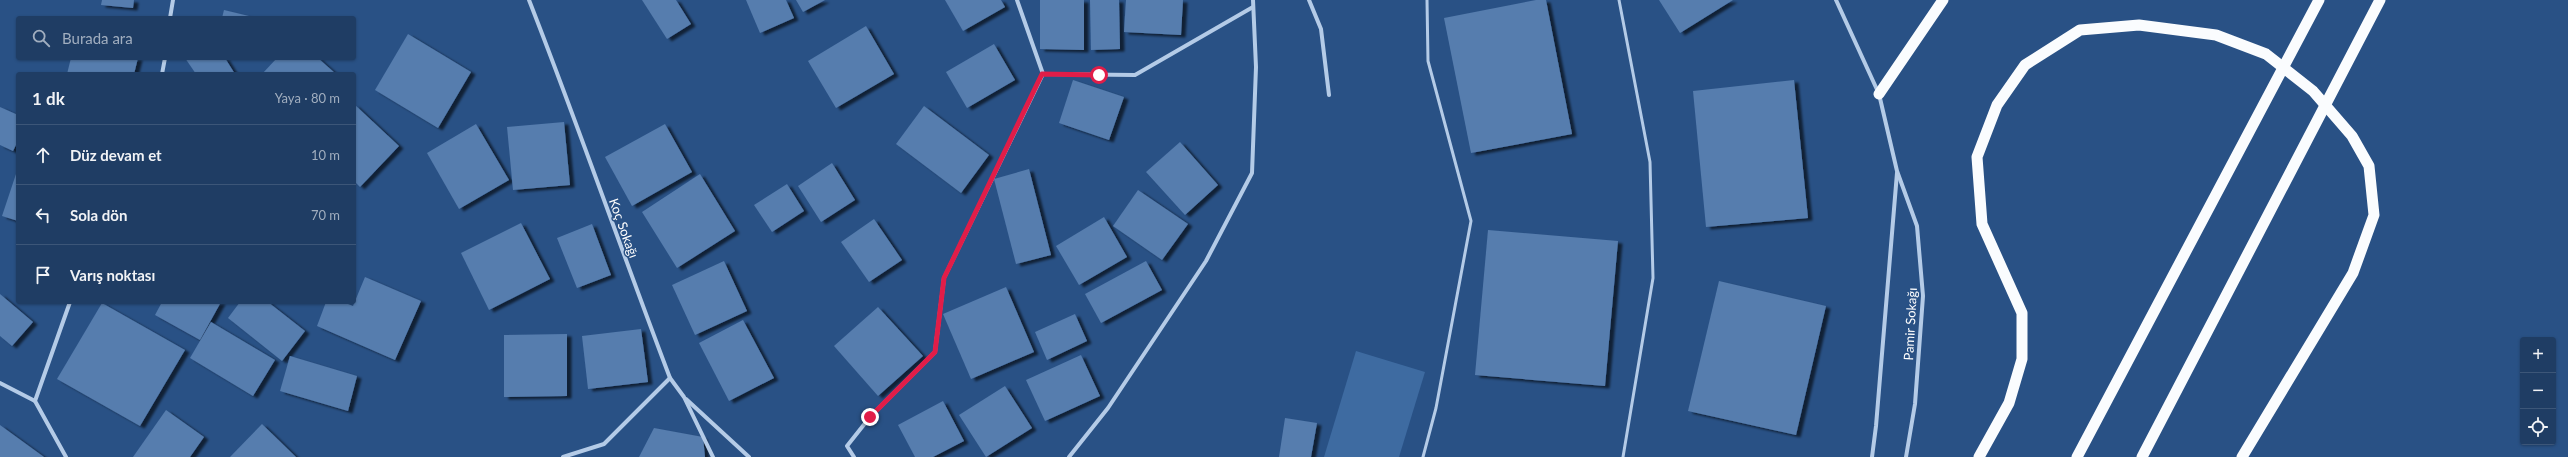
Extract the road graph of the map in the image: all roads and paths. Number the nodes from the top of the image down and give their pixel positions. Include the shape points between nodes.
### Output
1 (172, 0) edge
2 (529, 0) edge
3 (1016, 0) edge
4 (1253, 0) edge
5 (1309, 0) edge
6 (1427, 0) edge
7 (1619, 0) edge
8 (1836, 0) edge
9 (1943, 0) edge
10 (2319, 0) edge
11 (2380, 0) edge
12 (1253, 7) junction
13 (170, 16) edge
14 (165, 60) edge
15 (162, 72) edge
16 (1042, 74) junction
17 (1879, 94) junction
18 (1329, 95) dead end
19 (1897, 171) junction
20 (69, 304) edge
21 (670, 378) junction
22 (0, 383) edge
23 (684, 397) junction
24 (35, 400) junction
25 (66, 457) edge
26 (563, 457) edge
27 (713, 457) edge
28 (749, 457) edge
29 (854, 457) edge
30 (1069, 457) edge
31 (1423, 457) edge
32 (1623, 457) edge
33 (1872, 457) edge
34 (1906, 457) edge
35 (1979, 457) edge
36 (2077, 457) edge
37 (2142, 457) edge
38 (2242, 457) edge

1 - 13 street
2 - 21 street, Koç Sokağı
3 - 16 street
4 - 12 street
5 - 18 street via 1321,29
6 - 31 lane via 1428,61 1471,221 1436,408
7 - 32 lane via 1622,2 1650,162 1653,278
8 - 17 street, Pamir Sokağı
9 - 17 highway
10 - 36 highway, bridge
11 - 37 highway, bridge
12 - 16 street via 1135,75
12 - 30 street via 1256,67 1252,173 1206,261 1108,408
14 - 15 street
16 - 29 street via 944,278 935,352 870,417 847,446
17 - 19 street, Pamir Sokağı
19 - 33 street, Pamir Sokağı
19 - 34 street, Pamir Sokağı via 1917,226 1923,296 1915,404
20 - 24 street
21 - 23 street, Koç Sokağı
21 - 26 street via 604,444
22 - 24 street
23 - 27 street, Koç Sokağı
23 - 28 street
24 - 25 street
35 - 38 highway via 2011,396 2022,359 2022,313 1982,224 1978,157 1997,105 2025,66 2080,30 2139,25 2216,34 2266,54 2313,91 2352,136 2368,166 2374,215 2352,273

